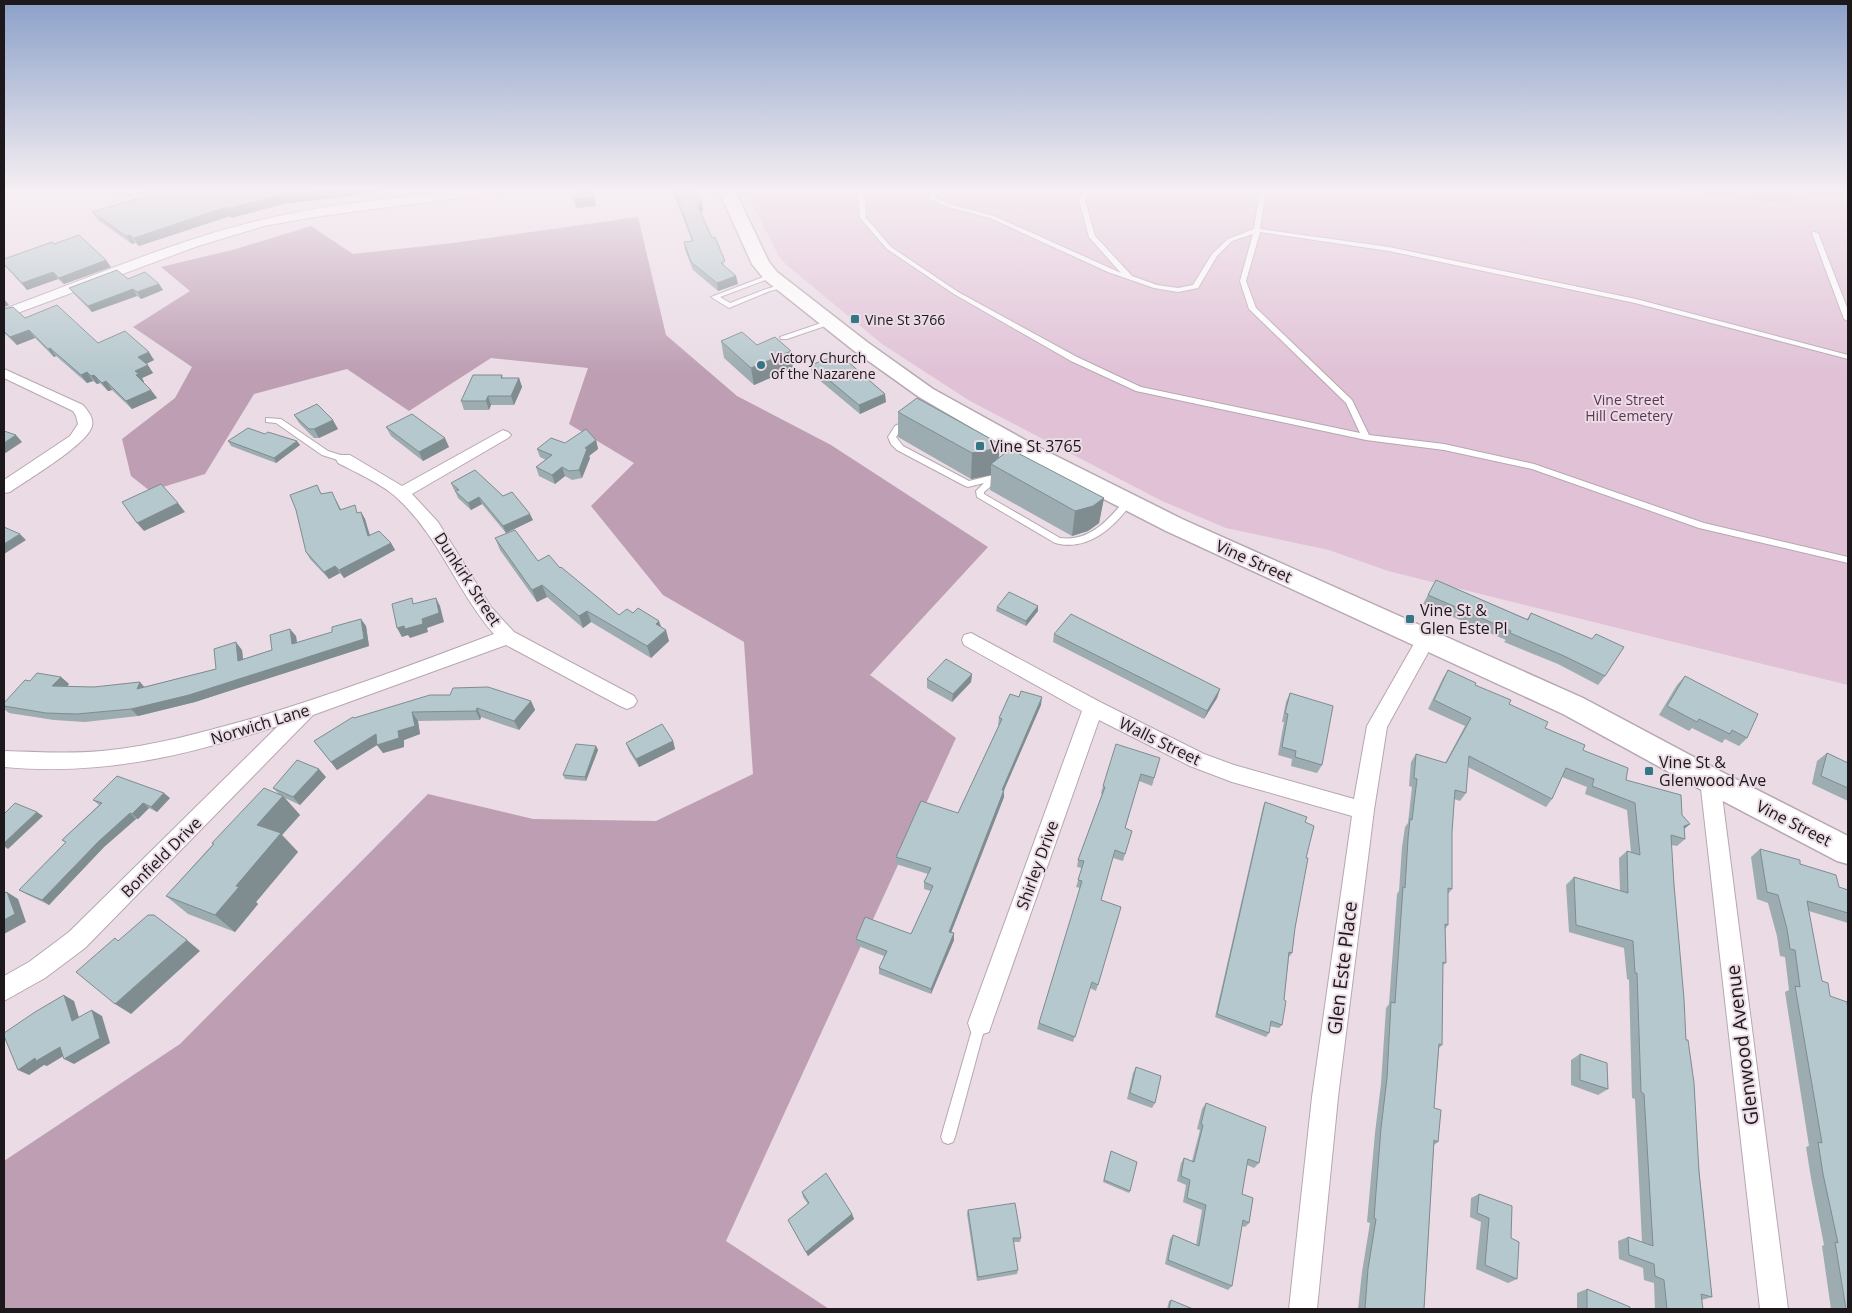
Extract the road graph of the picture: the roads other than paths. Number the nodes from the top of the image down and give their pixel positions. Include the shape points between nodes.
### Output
1 (175, 250) edge
2 (755, 250) edge
3 (891, 250) edge
4 (1065, 250) edge
5 (1105, 250) edge
6 (1219, 250) edge
7 (1252, 250) edge
8 (1395, 250) edge
9 (1822, 250) edge
10 (1131, 278) junction
11 (778, 281) junction
12 (4, 314) edge
13 (1848, 319) edge
14 (830, 323) junction
15 (784, 337) dead end
16 (1848, 357) edge
17 (4, 373) edge
18 (269, 420) dead end
19 (916, 420) edge
20 (503, 435) dead end
21 (1366, 437) junction
22 (344, 459) joint
23 (1009, 466) edge
24 (998, 476) junction
25 (4, 488) edge
26 (402, 493) junction
27 (1129, 501) junction
28 (1848, 560) edge
29 (507, 637) junction
30 (971, 640) dead end
31 (1426, 640) junction
32 (627, 701) dead end
33 (1093, 708) junction
34 (307, 710) junction
35 (4, 759) edge
36 (1710, 780) junction
37 (1363, 810) junction
38 (1848, 851) edge
39 (4, 990) edge
40 (980, 1023) joint
41 (948, 1137) dead end
42 (1303, 1309) edge
43 (1774, 1309) edge

1 - 12 street
2 - 11 main road, Vine Street via 761,264
3 - 21 lane via 956,293 1074,359 1139,389
4 - 10 lane
5 - 10 lane
6 - 10 lane via 1196,286 1178,290 1156,287
7 - 21 lane via 1244,281 1253,309 1349,402
8 - 16 lane via 1636,300
9 - 13 lane
11 - 11 lane via 715,297 729,306 768,290
11 - 14 main road, Vine Street
14 - 15 lane
14 - 27 main road, Vine Street via 926,393 945,411 1024,453
17 - 25 street via 78,408 86,424 75,438
18 - 22 lane via 278,421 325,453
19 - 24 lane via 894,432 892,437 900,448 968,484
20 - 26 street
21 - 28 lane via 1444,447 1534,467 1702,526
22 - 26 street, Dunkirk Street
23 - 24 lane
24 - 27 lane via 980,491 980,495 1066,543 1082,542 1093,536
26 - 29 street, Dunkirk Street via 432,526 485,612
27 - 31 main road, Vine Street via 1174,525
29 - 32 street, Dunkirk Street
29 - 34 street, Norwich Lane
30 - 33 street, Walls Street
31 - 36 main road, Vine Street via 1573,706
31 - 37 street, Glen Este Place via 1377,726
33 - 37 street, Walls Street via 1197,760
33 - 40 street, Shirley Drive
34 - 35 street, Norwich Lane via 151,754 63,763
34 - 39 street, Bonfield Drive via 77,940
36 - 38 main road, Vine Street
36 - 43 street, Glenwood Avenue
37 - 42 street, Glen Este Place via 1325,1097
40 - 41 lane

